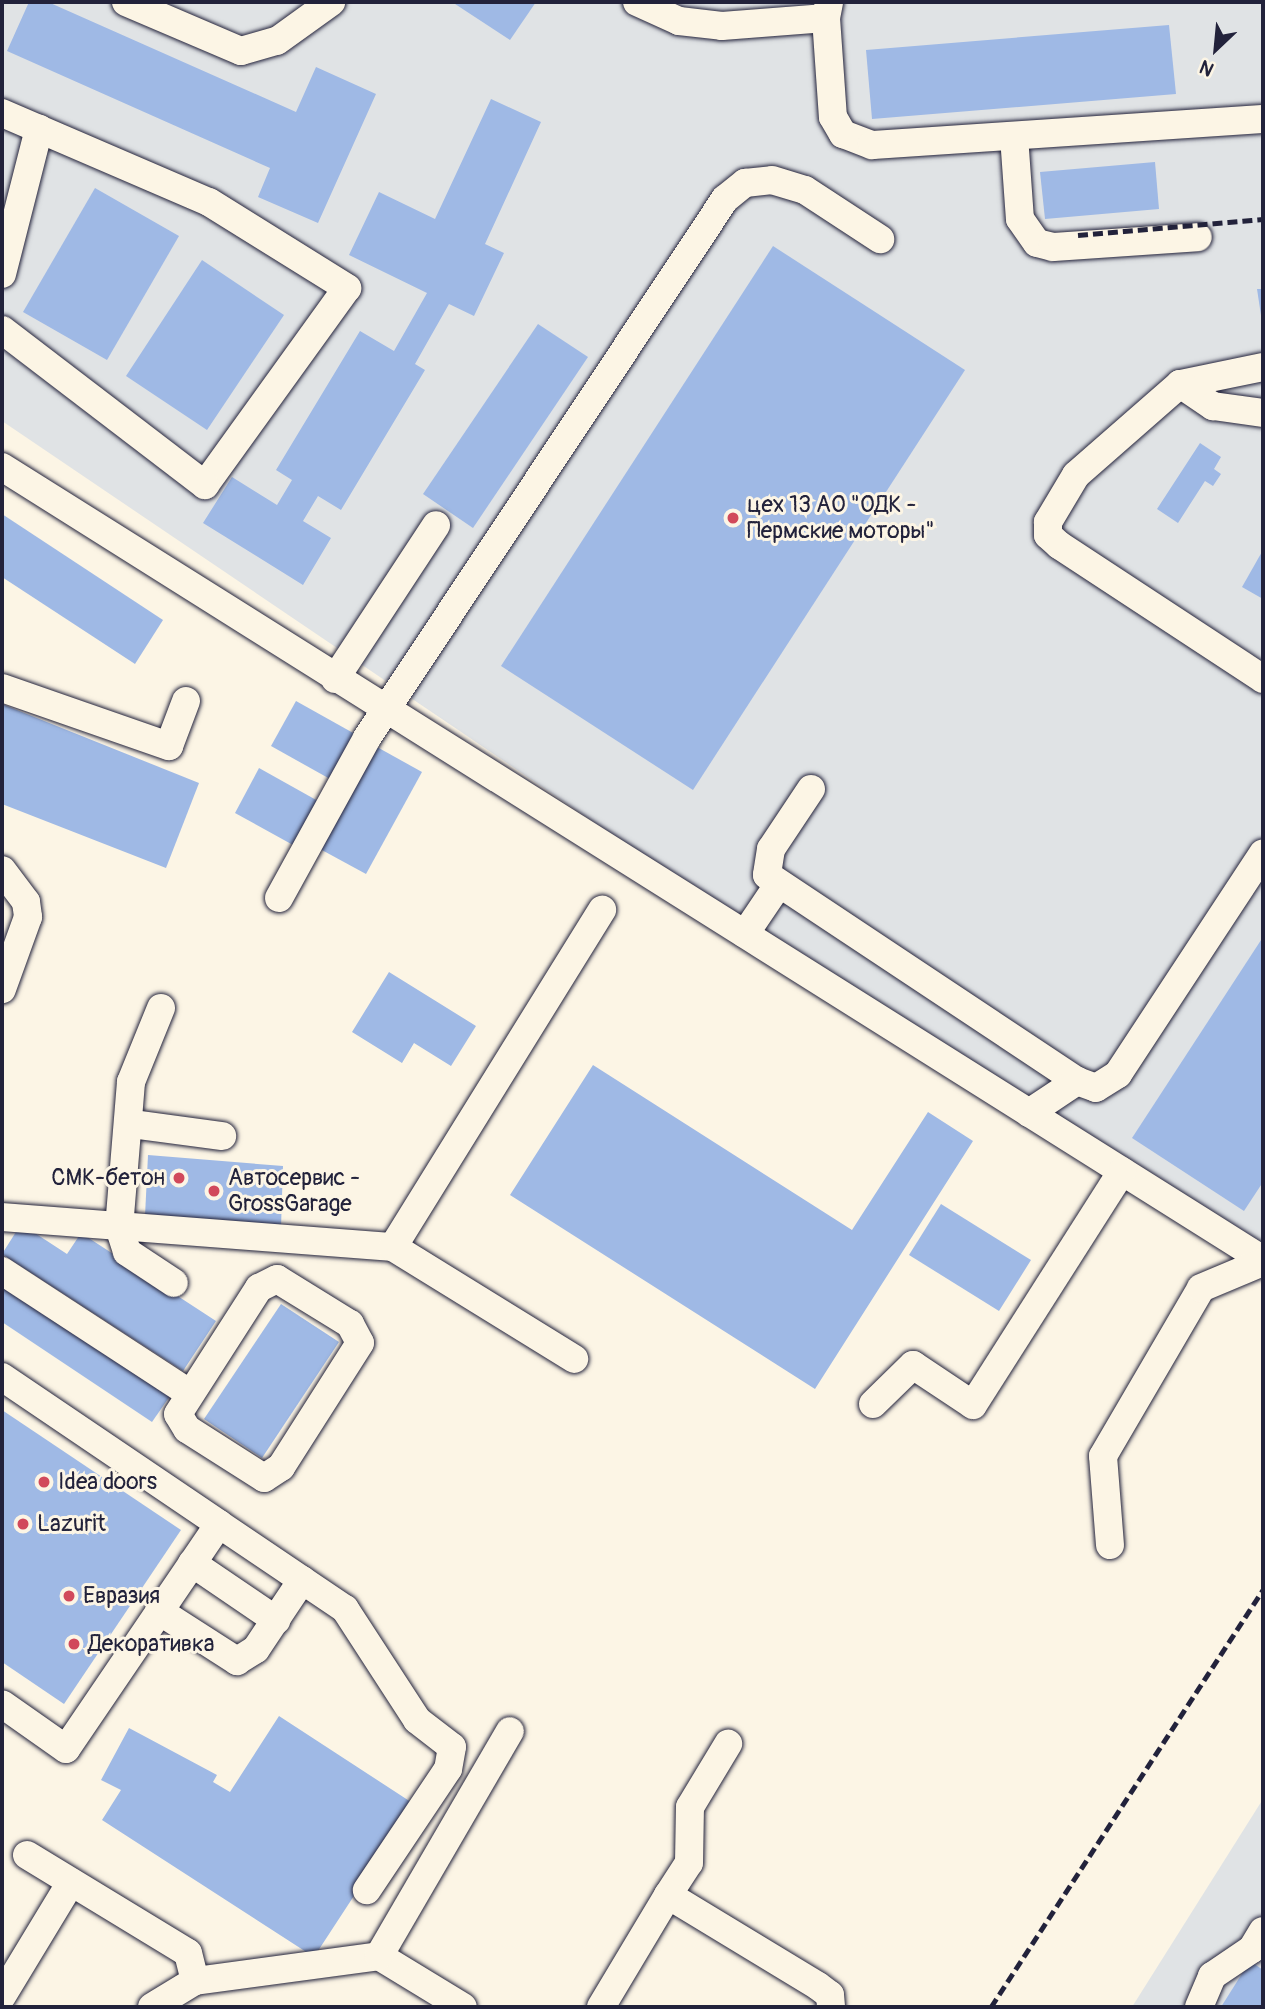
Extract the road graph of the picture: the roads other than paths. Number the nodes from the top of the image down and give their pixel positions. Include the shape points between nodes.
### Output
1 (126, 2) edge
2 (331, 2) edge
3 (637, 2) edge
4 (828, 10) edge
5 (2, 113) edge
6 (1263, 118) edge
7 (39, 129) junction
8 (1014, 136) junction
9 (1198, 237) dead end
10 (880, 239) dead end
11 (2, 274) edge
12 (2, 330) edge
13 (1263, 367) edge
14 (1180, 384) junction
15 (1263, 413) edge
16 (2, 467) edge
17 (436, 525) dead end
18 (335, 678) junction
19 (1263, 678) edge
20 (2, 688) edge
21 (187, 701) dead end
22 (389, 712) junction
23 (811, 789) dead end
24 (1263, 853) edge
25 (2, 870) edge
26 (778, 885) junction
27 (279, 898) dead end
28 (602, 909) dead end
29 (745, 934) junction
30 (2, 989) edge
31 (162, 1008) dead end
32 (1077, 1081) junction
33 (1029, 1113) junction
34 (132, 1124) junction
35 (222, 1136) dead end
36 (1122, 1171) junction
37 (2, 1217) edge
38 (119, 1227) junction
39 (393, 1247) junction
40 (1263, 1261) edge
41 (2, 1271) edge
42 (174, 1283) dead end
43 (574, 1359) dead end
44 (2, 1377) edge
45 (189, 1394) junction
46 (873, 1404) dead end
47 (219, 1524) junction
48 (1110, 1545) dead end
49 (192, 1563) junction
50 (302, 1580) junction
51 (159, 1611) junction
52 (276, 1620) junction
53 (2, 1704) edge
54 (510, 1731) dead end
55 (728, 1744) dead end
56 (27, 1855) dead end
57 (71, 1882) junction
58 (367, 1890) dead end
59 (668, 1895) junction
60 (1263, 1931) edge
61 (379, 1956) junction
62 (195, 1981) junction
63 (2, 1996) edge
64 (152, 2007) edge
65 (463, 2007) edge
66 (601, 2007) edge
67 (831, 2007) edge
68 (1199, 2007) edge

1 - 2 lane via 241,51 277,41
3 - 4 lane via 679,21 722,26
4 - 8 lane via 833,117 843,134 872,145
5 - 7 lane
6 - 8 lane
7 - 11 lane
7 - 12 lane via 209,202 348,288 205,485
8 - 9 lane via 1020,219 1037,243 1053,247
10 - 22 lane via 805,190 772,180 745,183 725,200
13 - 14 lane
14 - 15 lane via 1213,406
14 - 19 lane via 1076,475 1054,509 1048,535
16 - 18 lane
17 - 18 lane
18 - 22 lane
20 - 21 lane via 169,746
22 - 27 lane via 367,738
22 - 29 lane
23 - 26 lane via 765,863 766,875
24 - 32 lane via 1118,1073 1096,1088
25 - 30 lane via 26,902 29,918
26 - 29 lane
26 - 32 lane
28 - 39 lane
29 - 33 lane
31 - 34 lane via 131,1082
32 - 33 lane
33 - 36 lane
34 - 35 lane
34 - 38 lane
36 - 40 lane
36 - 46 lane via 972,1405 913,1365
37 - 38 lane
38 - 39 lane
38 - 42 lane via 127,1252
39 - 43 lane
40 - 48 lane via 1201,1288 1102,1457
41 - 45 lane
44 - 47 lane
45 - 45 lane via 266,1280 291,1284 359,1333 356,1354 274,1475 264,1478 249,1470 179,1422
47 - 49 lane
47 - 50 lane
49 - 51 lane
49 - 52 lane
50 - 52 lane
50 - 58 lane via 345,1609 417,1720 452,1747 448,1769
51 - 52 lane via 237,1661 248,1658
51 - 53 lane via 66,1749
54 - 61 lane
55 - 59 lane via 690,1807 689,1863
56 - 57 lane
57 - 62 lane via 188,1953
57 - 63 lane
59 - 66 lane
59 - 67 lane via 818,1986 830,1995
60 - 68 lane via 1252,1949 1212,1976
61 - 62 lane
61 - 65 lane
62 - 64 lane

